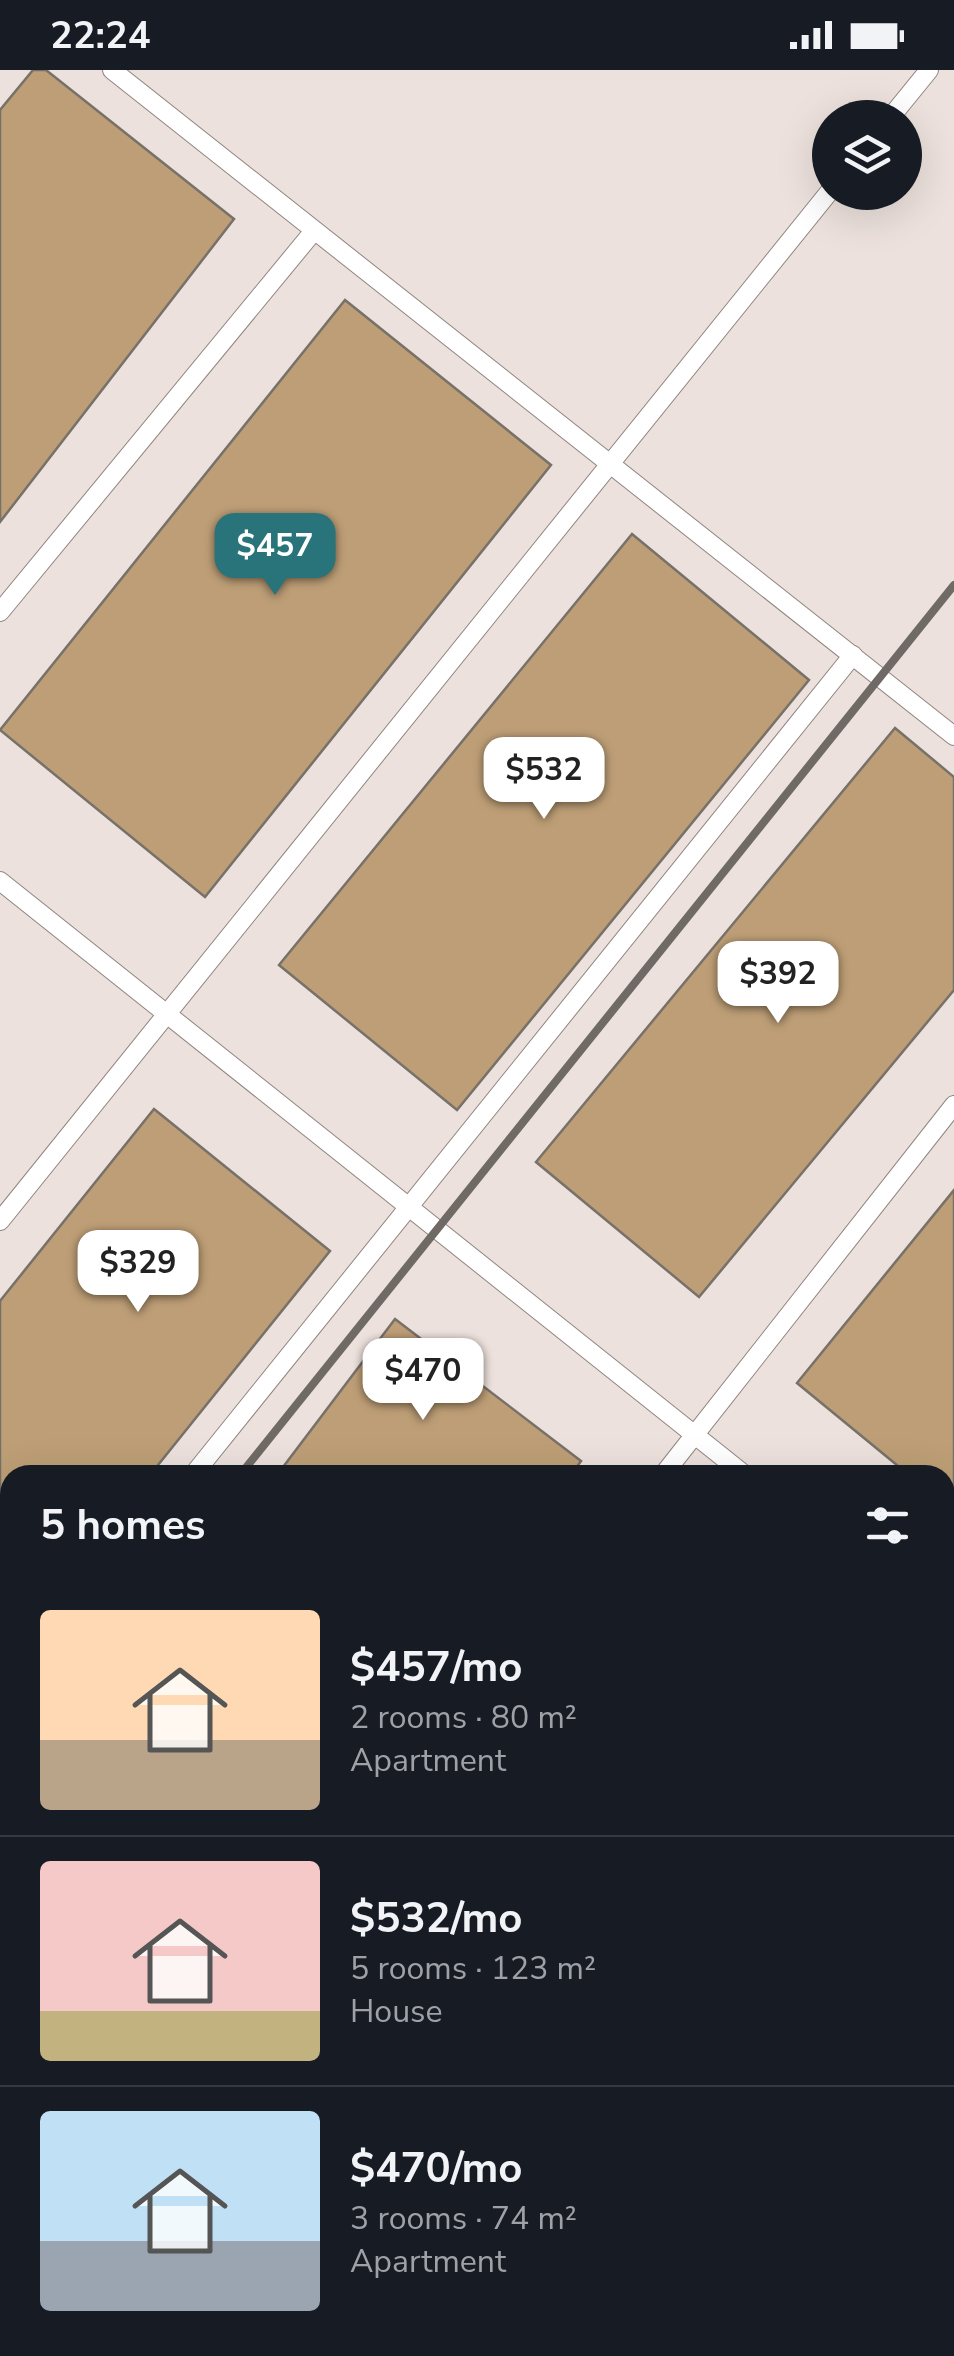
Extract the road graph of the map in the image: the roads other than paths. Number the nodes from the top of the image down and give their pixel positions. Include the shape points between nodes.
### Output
1 (112, 70) edge
2 (929, 70) edge
3 (905, 100) edge
4 (814, 210) edge
5 (314, 232) junction
6 (607, 464) junction
7 (0, 612) edge
8 (853, 655) junction
9 (954, 736) edge
10 (0, 880) edge
11 (165, 1015) junction
12 (954, 1104) edge
13 (408, 1208) junction
14 (0, 1221) edge
15 (694, 1436) junction
16 (201, 1465) edge
17 (671, 1465) edge
18 (732, 1465) edge

1 - 5 lane
2 - 3 lane
4 - 6 lane
5 - 6 lane
5 - 7 lane
6 - 8 lane
6 - 11 lane
8 - 9 lane
8 - 13 lane
10 - 11 lane
11 - 13 lane
11 - 14 lane
12 - 15 lane
13 - 15 lane
13 - 16 lane
15 - 17 lane
15 - 18 lane

